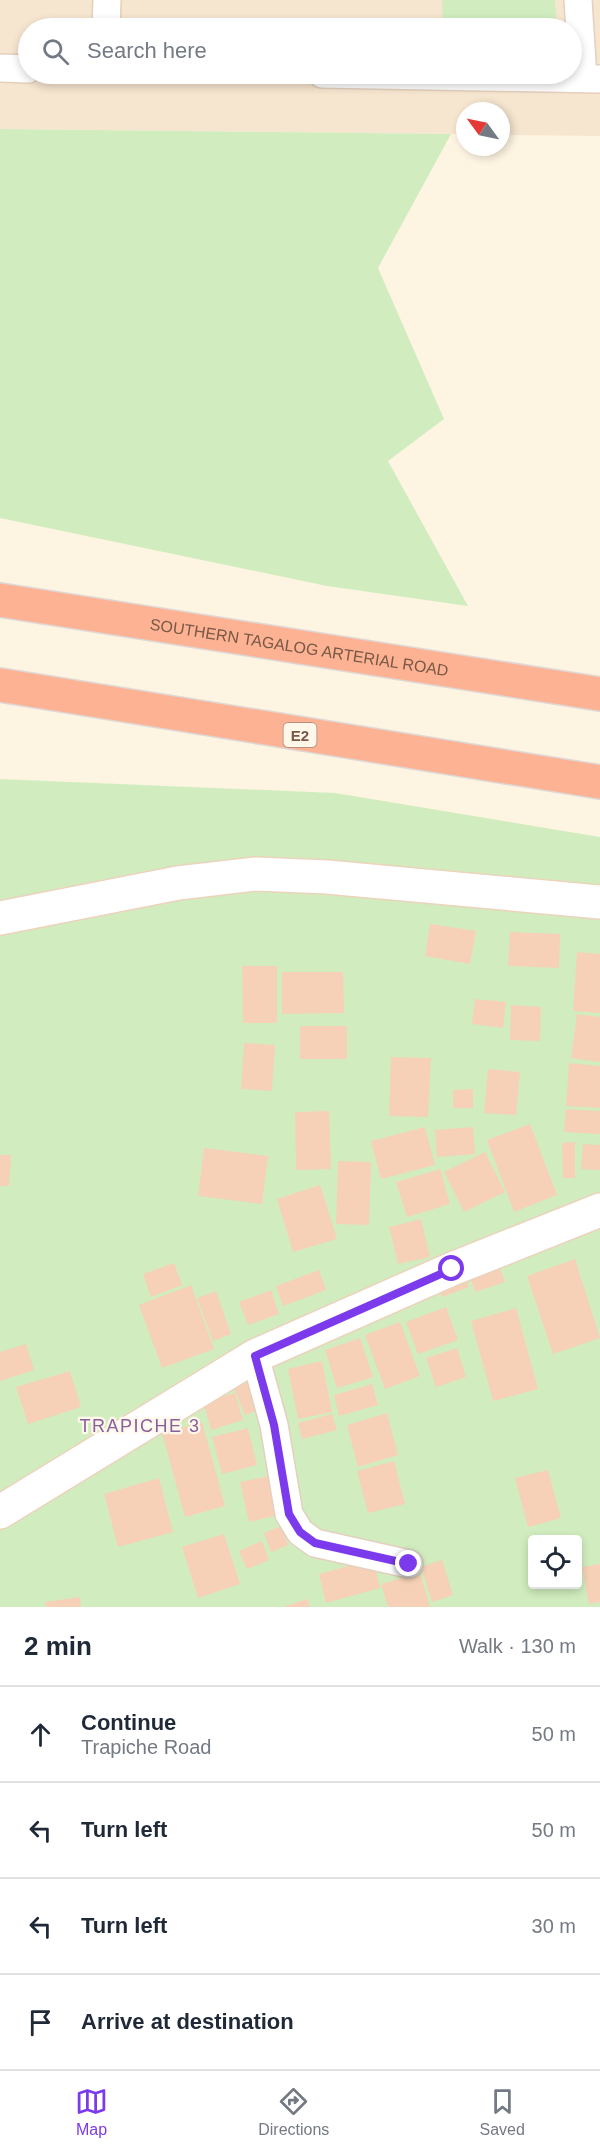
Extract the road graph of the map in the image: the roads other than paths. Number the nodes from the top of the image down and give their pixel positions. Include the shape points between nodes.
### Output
1 (107, 0) edge
2 (578, 0) edge
3 (106, 18) edge
4 (581, 18) edge
5 (582, 23) edge
6 (0, 68) edge
7 (18, 69) edge
8 (592, 79) edge
9 (0, 600) edge
10 (0, 685) edge
11 (600, 694) edge
12 (600, 782) edge
13 (600, 902) edge
14 (0, 918) edge
15 (600, 1210) edge
16 (255, 1356) junction
17 (0, 1512) edge
18 (409, 1564) dead end

1 - 3 street
2 - 4 street
5 - 8 street
6 - 7 street
9 - 11 highway, SOUTHERN TAGALOG ARTERIAL ROAD
10 - 12 highway, E2
13 - 14 street via 256,874 178,883
15 - 16 street via 452,1269
16 - 17 street
16 - 18 street via 274,1425 289,1514 300,1532 315,1543

